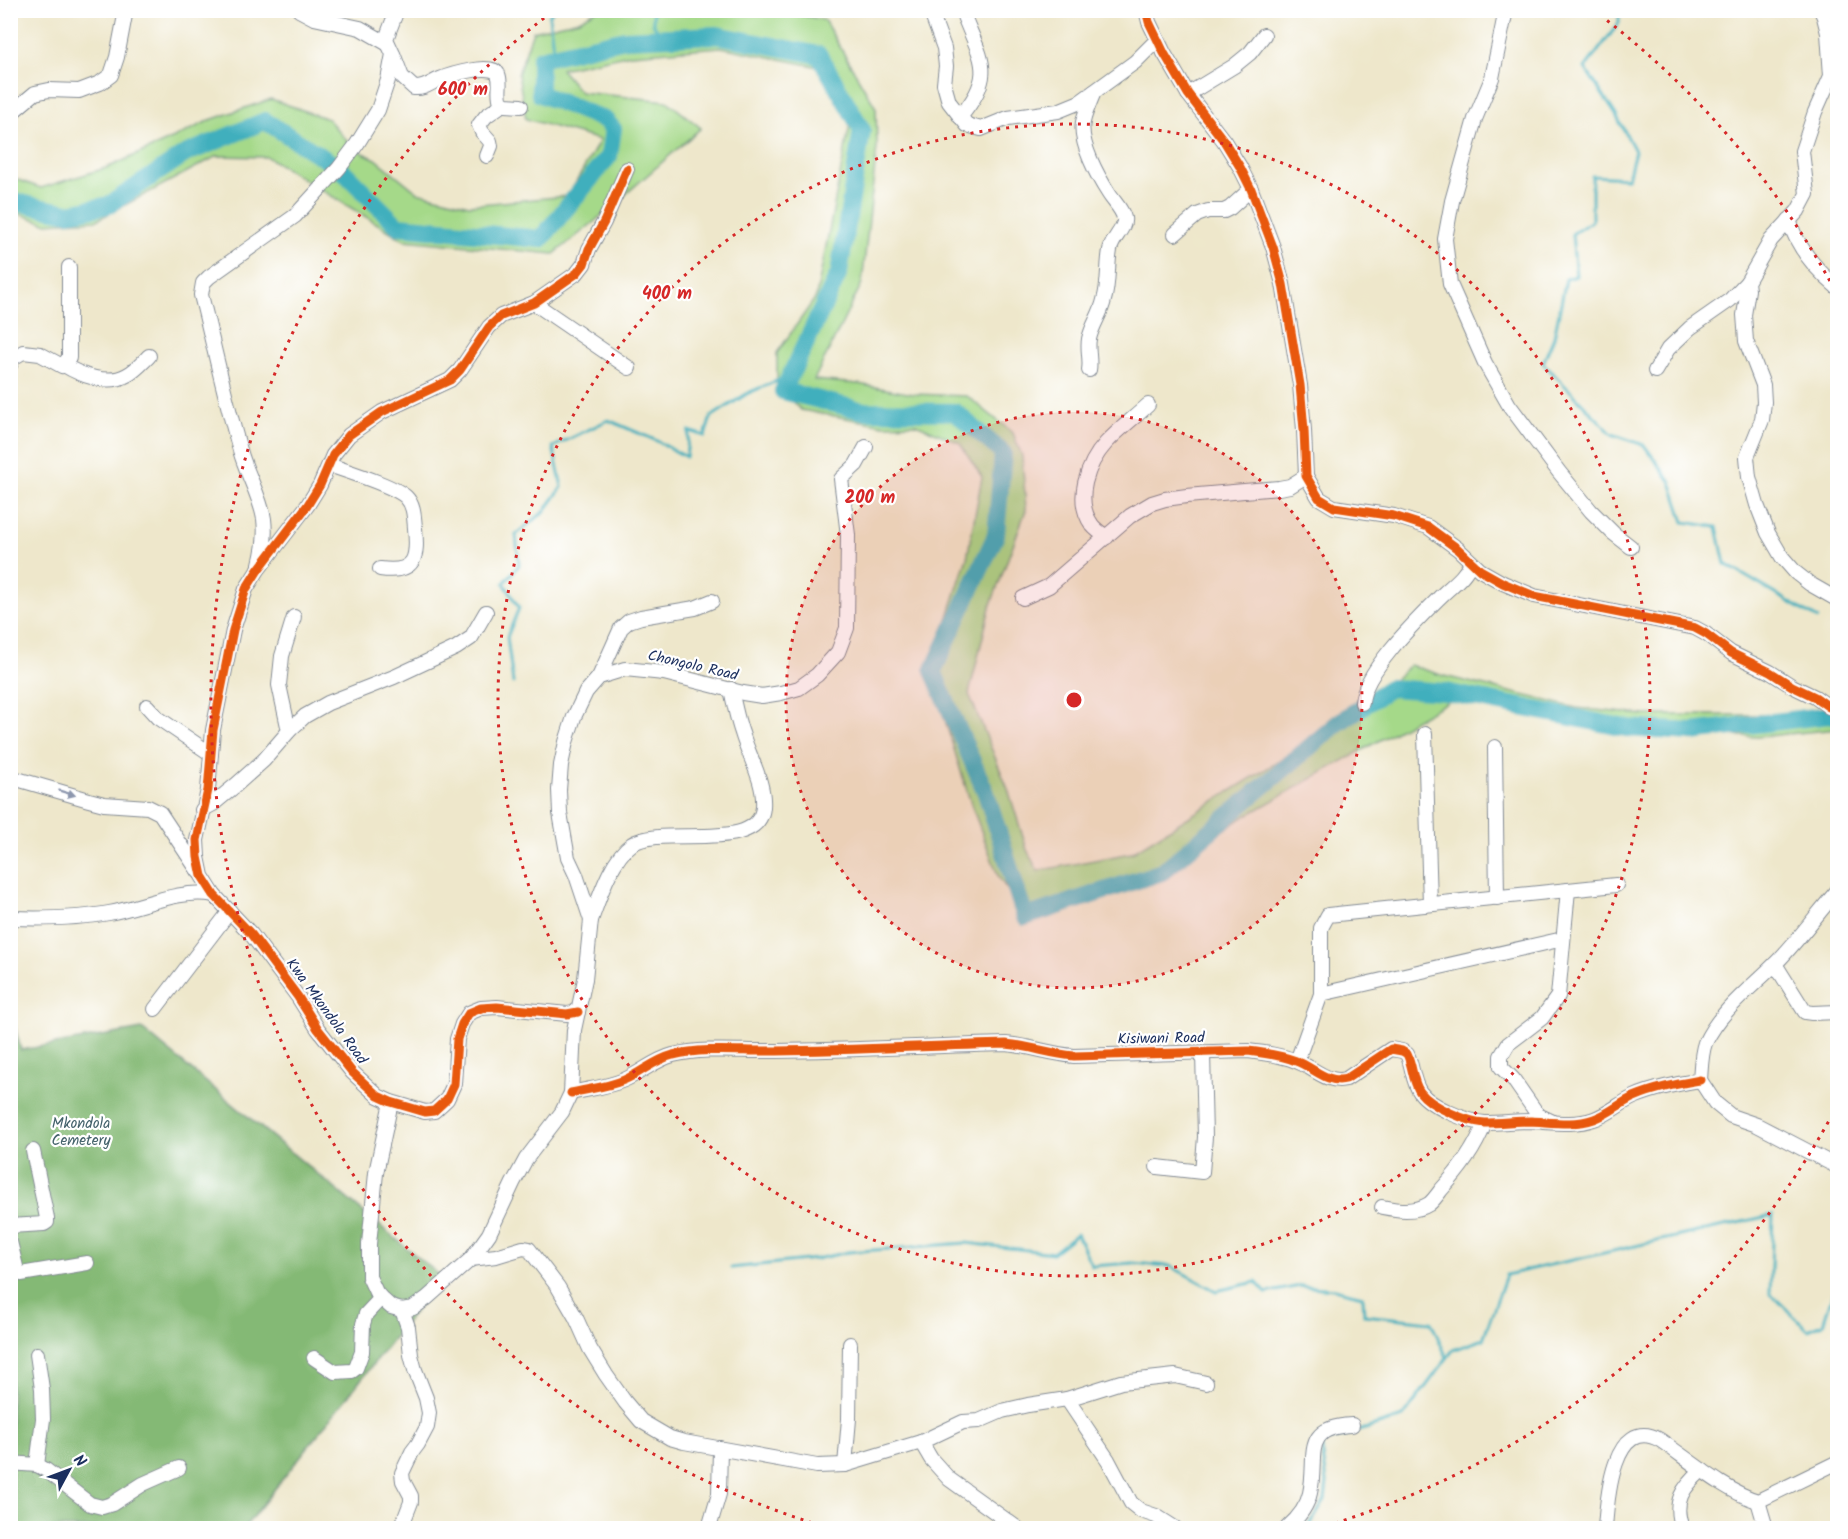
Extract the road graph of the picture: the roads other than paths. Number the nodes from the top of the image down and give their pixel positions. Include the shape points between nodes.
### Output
1 (126, 10) edge
2 (299, 10) edge
3 (397, 10) edge
4 (930, 10) edge
5 (1146, 10) edge
6 (1506, 10) edge
7 (1821, 10) edge
8 (962, 11) edge
9 (1264, 35) dead end
10 (1833, 37) edge
11 (1157, 40) junction
12 (390, 49) junction
13 (1094, 92) junction
14 (1188, 94) junction
15 (502, 104) junction
16 (521, 106) dead end
17 (10, 114) edge
18 (960, 117) junction
19 (487, 156) dead end
20 (627, 169) dead end
21 (1251, 189) junction
22 (1789, 220) junction
23 (1175, 234) dead end
24 (69, 267) dead end
25 (1747, 282) junction
26 (1838, 288) edge
27 (534, 303) junction
28 (13, 356) edge
29 (149, 356) dead end
30 (64, 365) junction
31 (629, 368) dead end
32 (1089, 370) dead end
33 (1655, 371) dead end
34 (1148, 405) dead end
35 (866, 447) dead end
36 (329, 465) junction
37 (1306, 476) junction
38 (1107, 537) junction
39 (1631, 547) dead end
40 (1471, 562) junction
41 (380, 569) dead end
42 (258, 570) junction
43 (1023, 598) dead end
44 (1838, 600) edge
45 (712, 602) dead end
46 (486, 612) dead end
47 (294, 617) dead end
48 (599, 677) junction
49 (730, 689) junction
50 (1362, 703) dead end
51 (147, 706) dead end
52 (1838, 710) edge
53 (289, 731) junction
54 (1425, 734) dead end
55 (1495, 747) dead end
56 (211, 754) junction
57 (10, 777) edge
58 (202, 810) junction
59 (202, 876) junction
60 (1616, 885) dead end
61 (1568, 890) junction
62 (1838, 890) edge
63 (214, 895) junction
64 (1497, 897) junction
65 (1430, 904) junction
66 (230, 911) junction
67 (10, 918) edge
68 (591, 920) junction
69 (1563, 939) junction
70 (1775, 964) junction
71 (1321, 994) junction
72 (155, 1009) dead end
73 (578, 1012) junction
74 (1838, 1012) edge
75 (1203, 1053) junction
76 (1297, 1061) junction
77 (1700, 1080) junction
78 (571, 1093) junction
79 (391, 1102) junction
80 (1485, 1123) junction
81 (1556, 1123) junction
82 (33, 1151) dead end
83 (1157, 1167) dead end
84 (1838, 1167) edge
85 (1382, 1207) dead end
86 (10, 1226) edge
87 (10, 1242) edge
88 (471, 1259) junction
89 (87, 1263) dead end
90 (381, 1298) junction
91 (402, 1310) junction
92 (850, 1344) dead end
93 (37, 1354) dead end
94 (314, 1359) dead end
95 (1206, 1383) dead end
96 (1067, 1399) junction
97 (1352, 1425) dead end
98 (921, 1442) junction
99 (720, 1448) junction
100 (1838, 1462) edge
101 (10, 1464) edge
102 (37, 1465) junction
103 (845, 1465) junction
104 (179, 1467) dead end
105 (1702, 1470) junction
106 (1758, 1502) junction
107 (401, 1528) edge
108 (709, 1528) edge
109 (1017, 1528) edge
110 (1174, 1528) edge
111 (1287, 1528) edge
112 (1605, 1528) edge
113 (1682, 1528) edge
114 (1766, 1528) edge

1 - 17 street via 111,75 79,92 35,93
2 - 12 street via 314,18 360,28
3 - 12 street via 386,39
4 - 18 street via 944,48 945,92
5 - 11 street
6 - 39 street via 1492,78 1475,119 1452,201 1445,239 1450,284 1485,363 1509,405 1591,511
7 - 10 street
8 - 18 street via 984,69 979,90
9 - 14 street via 1234,66
10 - 22 street via 1831,76 1802,151 1807,194
11 - 13 street
11 - 14 street
12 - 15 street via 402,77 414,88 473,70 494,70
12 - 42 street via 388,80 378,110 339,168 295,216 209,277 201,289 234,432 264,516 264,549
13 - 18 street via 1065,108 1008,118 981,129 967,125
13 - 32 street via 1085,113 1082,137 1125,221 1110,250 1104,303 1090,333
14 - 21 street via 1233,154
15 - 16 street
15 - 19 street via 479,125 490,141
20 - 27 street via 584,264
21 - 23 street via 1230,208 1197,215
21 - 37 street via 1283,284 1300,385
22 - 25 street via 1771,240
22 - 26 street via 1803,250
24 - 30 street via 69,358
25 - 33 street via 1668,349
25 - 44 street via 1746,341 1763,385 1764,402 1762,420 1747,457 1749,477 1768,533 1796,573
27 - 31 street
27 - 36 street via 501,316 450,380 382,412 350,435
28 - 30 street via 30,352
29 - 30 street via 133,371 102,379 74,372
34 - 38 street via 1106,443 1086,476 1086,514
35 - 49 street, Chongolo Road via 856,465 841,479 849,561 847,628 838,652 799,688 762,696
36 - 41 street via 399,491 411,503 417,546 413,560 404,568
36 - 42 street via 307,506
37 - 38 street via 1279,488 1165,499 1140,509
37 - 40 street via 1326,503 1428,527
38 - 43 street via 1049,586
40 - 50 street via 1462,578 1400,639 1368,685
40 - 52 street via 1491,577 1534,596 1695,628 1731,653
42 - 56 street via 246,589 233,630
45 - 48 street via 629,621 621,628
46 - 53 street via 471,638 456,648 328,703
47 - 53 street via 282,656 279,685
48 - 49 street, Chongolo Road via 625,669 643,670
48 - 68 street via 586,692 574,717 561,765 559,790 568,858
49 - 68 street via 761,788 760,817 741,833 649,838 633,843 620,855
51 - 56 street
53 - 58 street via 264,760
54 - 65 street
55 - 64 street
56 - 58 street
57 -> 59 street, Kwa Mkondola Road via 104,804 148,807 160,813
58 - 59 street via 196,840
59 - 63 street, Kwa Mkondola Road
60 - 61 street
61 - 64 street
61 - 69 street
62 - 70 street
63 - 66 street, Kwa Mkondola Road
63 - 67 street via 194,893 80,917
64 - 65 street
65 - 71 street via 1328,915 1321,928
66 - 72 street
66 - 79 street, Kwa Mkondola Road via 352,1072 378,1096
68 - 73 street
69 - 71 street
69 - 81 street via 1558,996 1542,1018 1508,1044 1501,1056 1502,1067 1538,1115
70 - 74 street via 1805,1012
70 - 77 street via 1749,987 1713,1031 1705,1045
71 - 76 street
73 - 78 street
73 - 79 street, Kwa Mkondola Road via 497,1007 469,1013 457,1039 454,1084 447,1100 434,1111 425,1112
75 - 76 street, Kisiwani Road via 1248,1051
75 - 78 street, Kisiwani Road via 1074,1056 1006,1044 761,1052 708,1050 672,1055 622,1081
75 - 83 street via 1202,1172
76 - 80 street, Kisiwani Road via 1341,1081 1386,1051 1402,1051 1409,1057 1425,1098 1464,1118
77 - 81 street, Kisiwani Road via 1642,1094 1596,1119
77 - 84 street via 1715,1103 1731,1116 1757,1125
78 - 88 street via 562,1112 526,1159 489,1234
79 - 90 street via 376,1173 369,1244 369,1277
80 - 81 street, Kisiwani Road
80 - 85 street via 1470,1155 1429,1204 1399,1210
82 - 86 street via 47,1222
87 - 89 street via 21,1274
88 - 91 street via 427,1298
88 - 99 street via 529,1248 558,1287 606,1375 640,1420 670,1438
90 - 91 street
90 - 94 street via 366,1314 356,1368 335,1372
91 - 107 street via 429,1413 427,1427 402,1473 411,1502
92 - 103 street
93 - 102 street via 43,1419
95 - 96 street via 1175,1376 1158,1377 1121,1382
96 - 98 street via 963,1422
96 - 110 street via 1131,1503
97 - 111 street via 1332,1427 1319,1436 1314,1449 1310,1496 1301,1514
98 - 103 street
98 - 109 street via 930,1459 949,1479
99 - 103 street via 817,1466
99 - 108 street via 719,1494
100 - 106 street
101 - 102 street
102 - 104 street via 90,1504 102,1507
105 - 106 street
105 - 112 street via 1650,1434 1636,1436 1622,1448 1613,1469
105 - 113 street via 1680,1498
106 - 114 street

